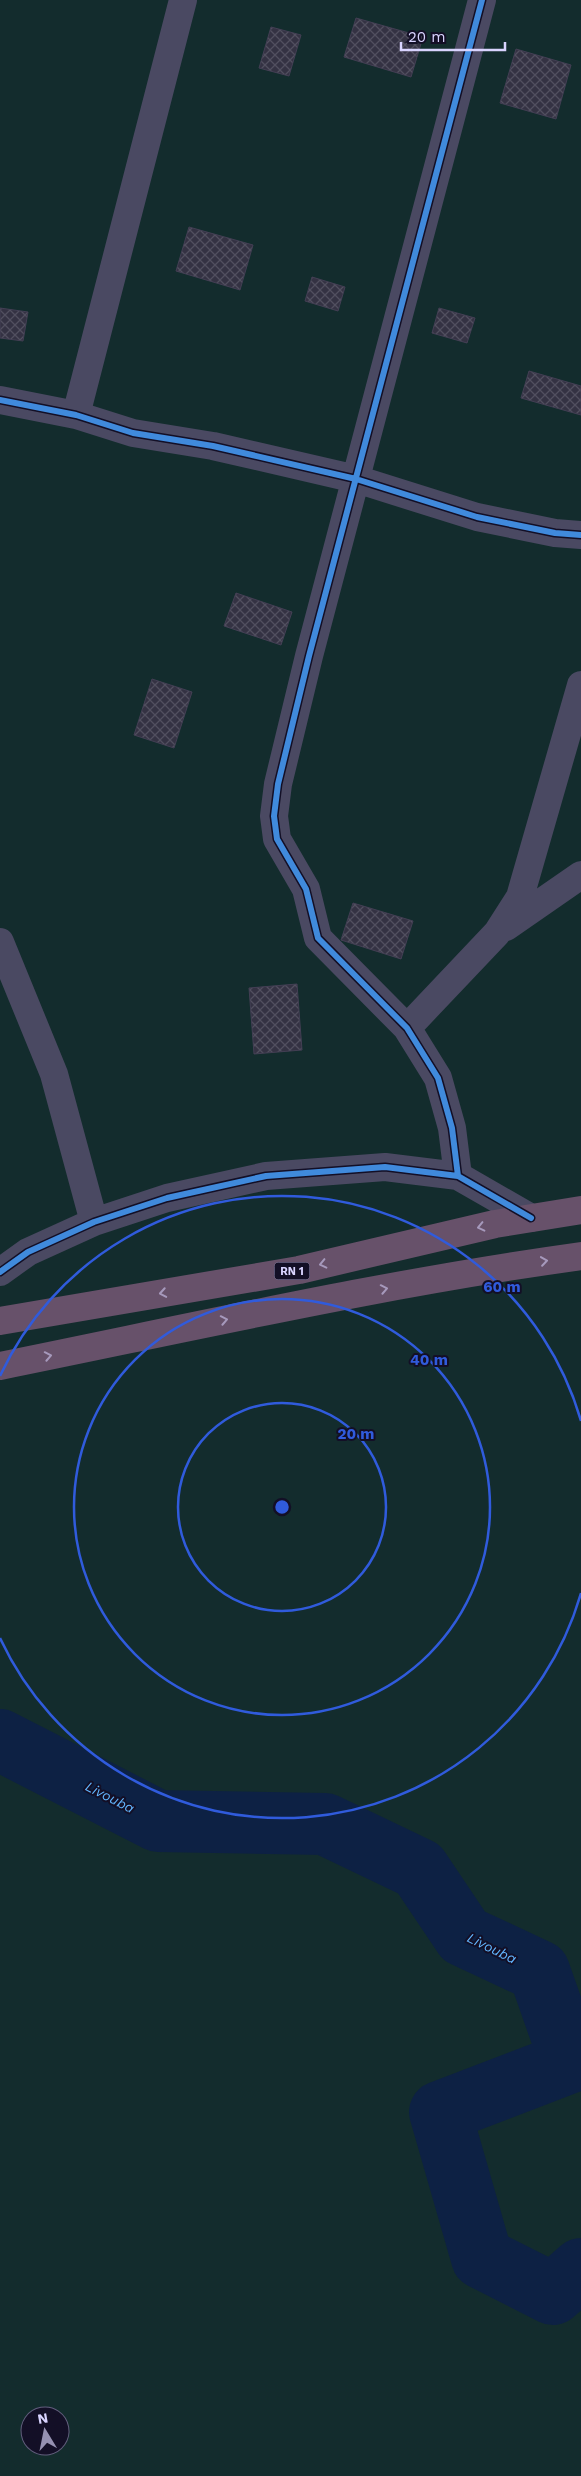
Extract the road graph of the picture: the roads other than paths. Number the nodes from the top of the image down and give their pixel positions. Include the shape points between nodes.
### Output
1 (183, 0) edge
2 (482, 0) edge
3 (0, 400) edge
4 (76, 415) junction
5 (356, 479) junction
6 (581, 535) edge
7 (581, 686) edge
8 (581, 875) edge
9 (497, 933) junction
10 (0, 942) edge
11 (406, 1028) junction
12 (458, 1176) junction
13 (581, 1210) edge
14 (531, 1218) junction
15 (94, 1222) junction
16 (581, 1256) edge
17 (0, 1272) edge
18 (0, 1321) edge
19 (0, 1366) edge

1 - 4 street
2 - 5 street
3 - 4 street
4 - 5 street via 133,433 213,446
5 - 6 street via 477,517 554,533
5 - 11 street via 293,722 274,816 277,839 306,889 318,938
7 - 9 street via 520,897
8 - 9 street
9 - 11 street
10 - 15 street via 54,1074
11 - 12 street via 438,1078 452,1128
12 - 14 street
12 - 15 street via 385,1167 266,1176 167,1198
13 - 14 highway, RN 1
14 -> 18 highway, RN 1 via 299,1270
15 - 17 street via 28,1252
19 -> 16 highway via 505,1266

